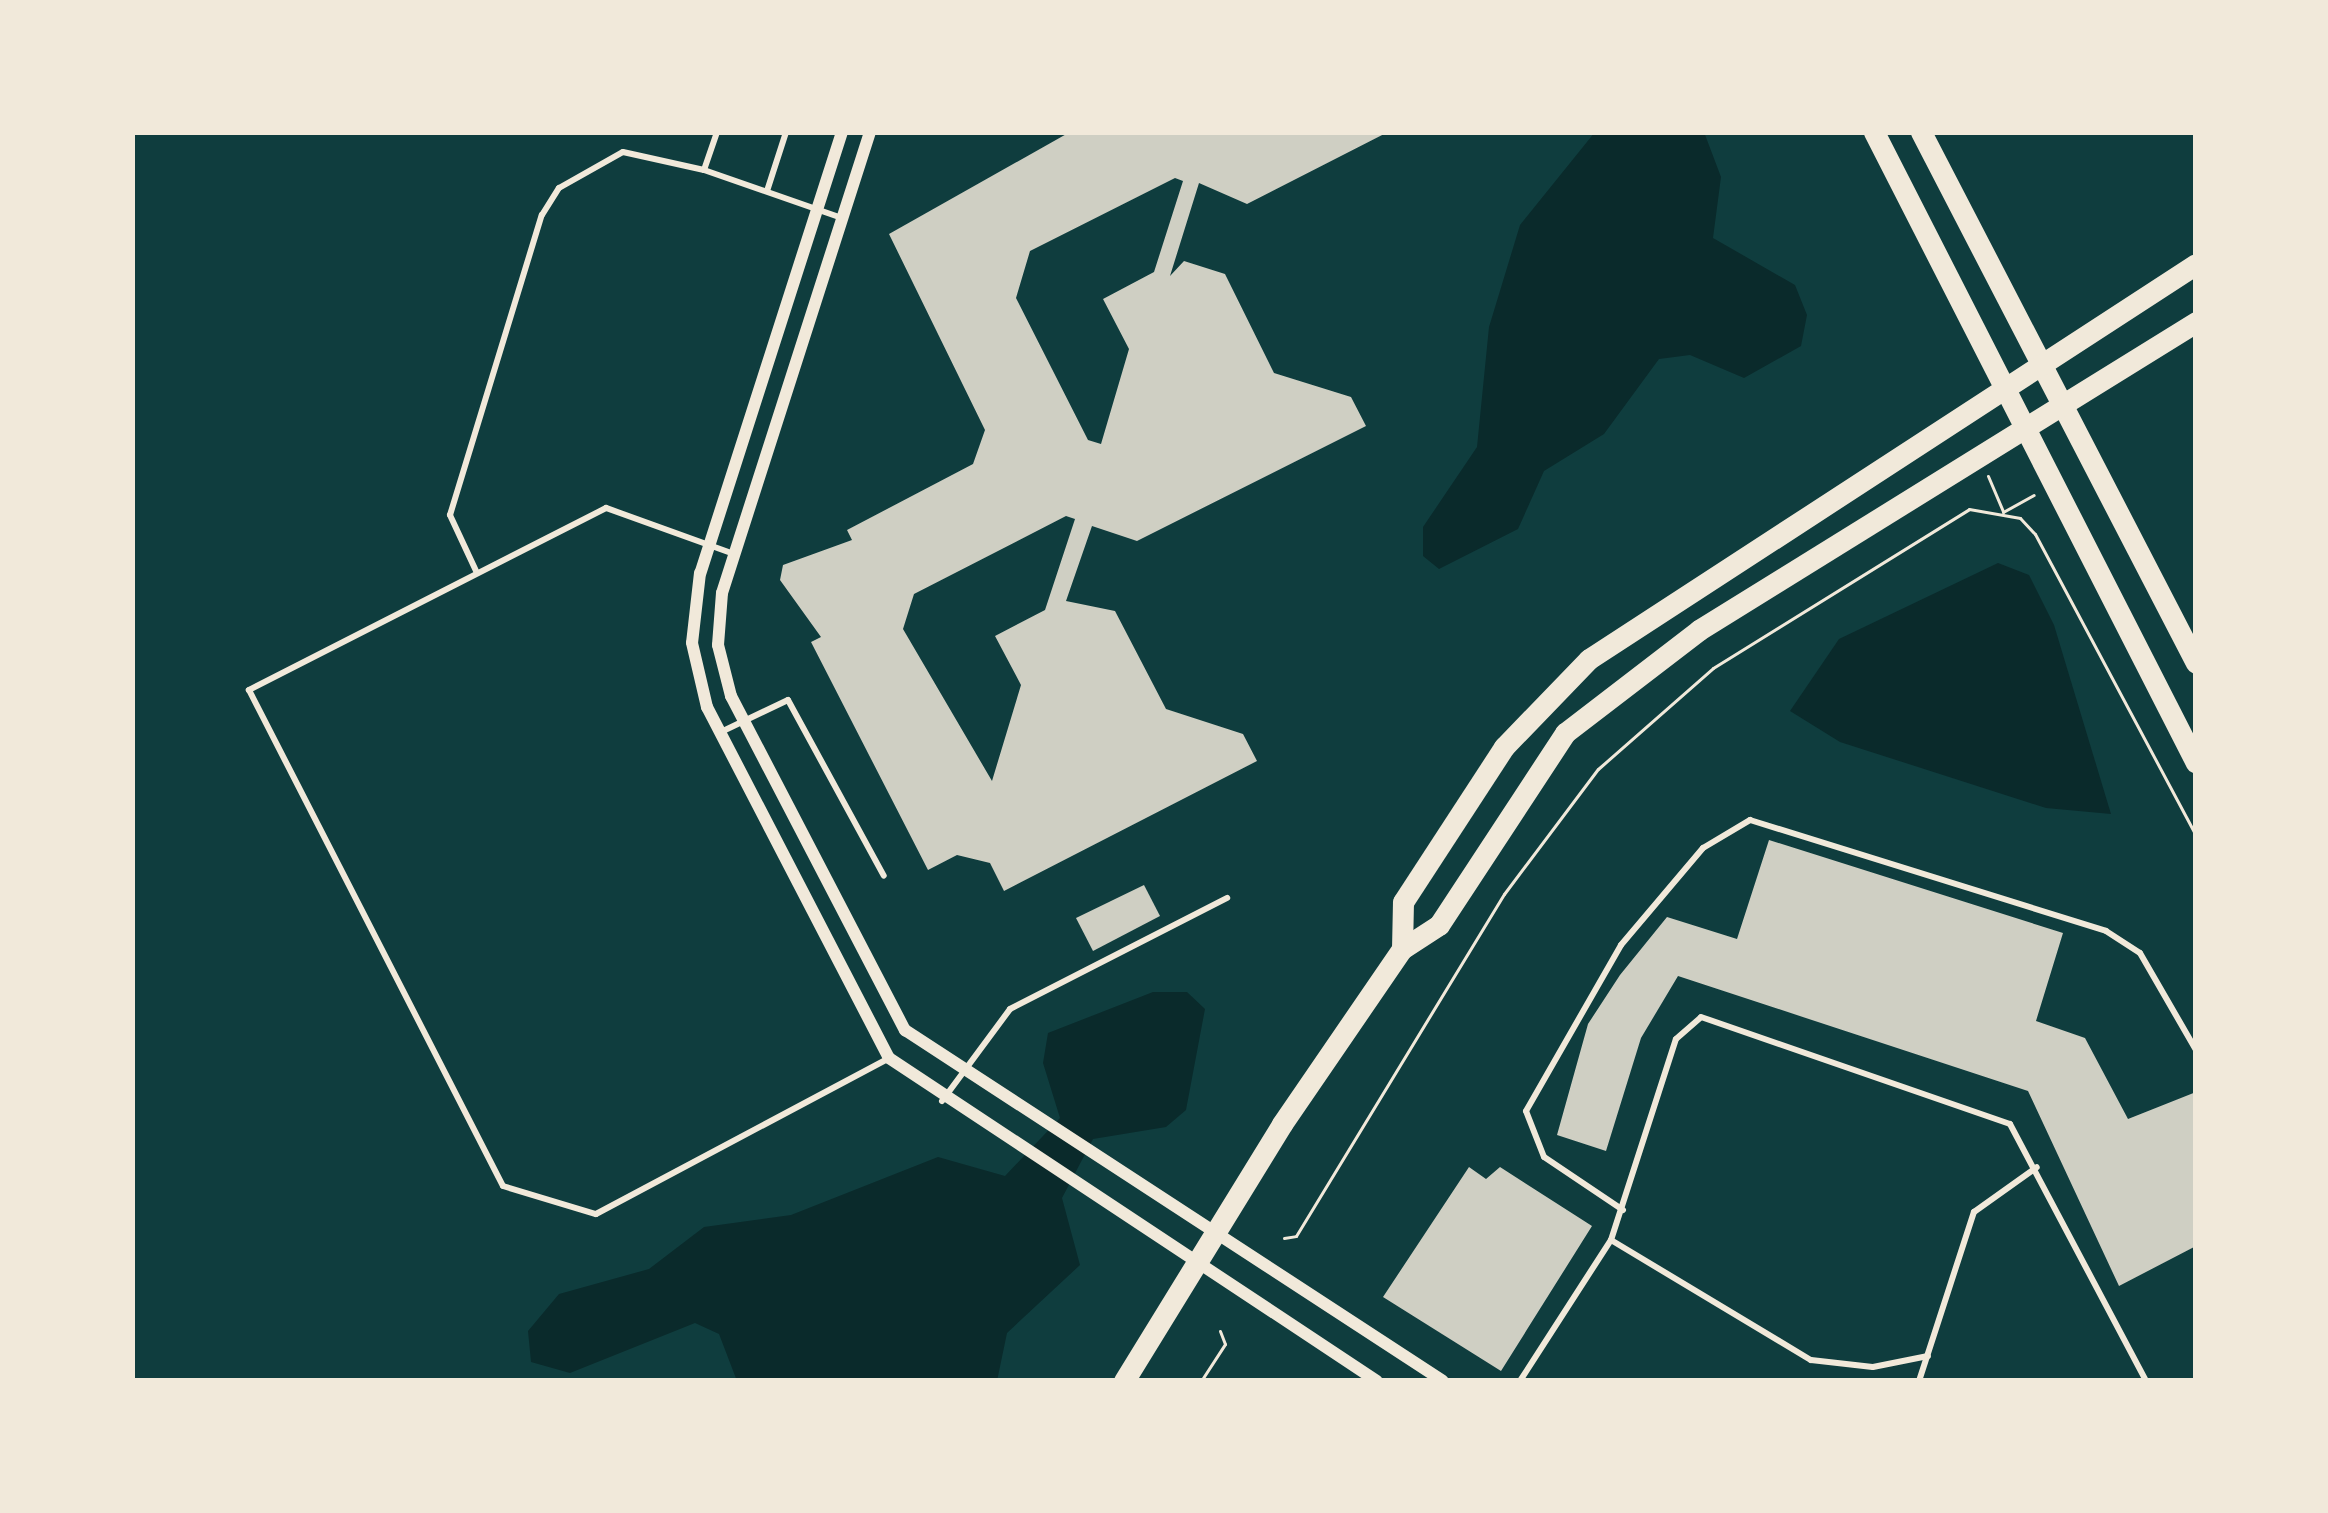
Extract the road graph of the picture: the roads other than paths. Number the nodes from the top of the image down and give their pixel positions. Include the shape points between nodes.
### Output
1 (717, 132) edge
2 (786, 132) edge
3 (842, 132) edge
4 (870, 132) edge
5 (1874, 132) edge
6 (1922, 132) edge
7 (704, 170) junction
8 (767, 191) junction
9 (817, 208) junction
10 (843, 218) junction
11 (2196, 264) edge
12 (2196, 322) edge
13 (2039, 361) junction
14 (2003, 383) junction
15 (2062, 406) junction
16 (2026, 429) junction
17 (709, 545) junction
18 (734, 554) junction
19 (477, 573) junction
20 (2196, 663) edge
21 (744, 720) junction
22 (720, 733) junction
23 (2196, 763) edge
24 (884, 877) dead end
25 (1227, 898) dead end
26 (1402, 949) junction
27 (2196, 1050) edge
28 (890, 1058) junction
29 (962, 1072) junction
30 (942, 1101) junction
31 (2037, 1167) junction
32 (1623, 1210) junction
33 (1214, 1230) junction
34 (1611, 1240) junction
35 (1193, 1263) junction
36 (1928, 1356) junction
37 (1124, 1381) edge
38 (1377, 1381) edge
39 (1443, 1381) edge
40 (1520, 1381) edge
41 (1919, 1381) edge
42 (2146, 1381) edge

1 - 7 lane
2 - 8 lane
3 - 9 street
4 - 10 street
5 - 14 main road
6 - 13 main road
7 - 8 lane
7 - 19 lane via 623,152 559,188 542,215 450,515
8 - 9 lane
9 - 10 lane
9 - 17 street
10 - 18 street
11 - 13 main road
12 - 15 main road
13 - 14 main road
13 - 15 main road
14 - 16 main road
14 - 26 main road via 1589,659 1504,747 1415,882
15 - 16 main road
15 - 20 main road
16 - 23 main road
16 - 26 main road via 1699,630 1565,733 1439,925
17 - 18 lane
17 - 19 lane via 606,508
17 - 22 street via 692,643
18 - 21 street via 716,622
19 - 28 lane via 249,690 503,1186 596,1214
21 - 22 lane
21 - 24 lane via 788,700 797,710
21 - 29 street via 905,1030
22 - 28 street
25 - 29 lane via 1010,1009
26 - 33 main road
27 - 32 lane via 2140,953 2106,931 1750,820 1703,848 1622,945 1526,1111 1544,1157
28 - 30 street
29 - 30 lane
29 - 33 street
30 - 35 street
31 - 32 lane via 1997,1116 1701,1017 1676,1039
31 - 36 lane via 1974,1212
31 - 42 lane
32 - 34 lane
33 - 35 main road
33 - 39 street
34 - 36 lane via 1811,1360 1874,1367
34 - 40 lane
35 - 37 main road
35 - 38 street
36 - 41 lane

